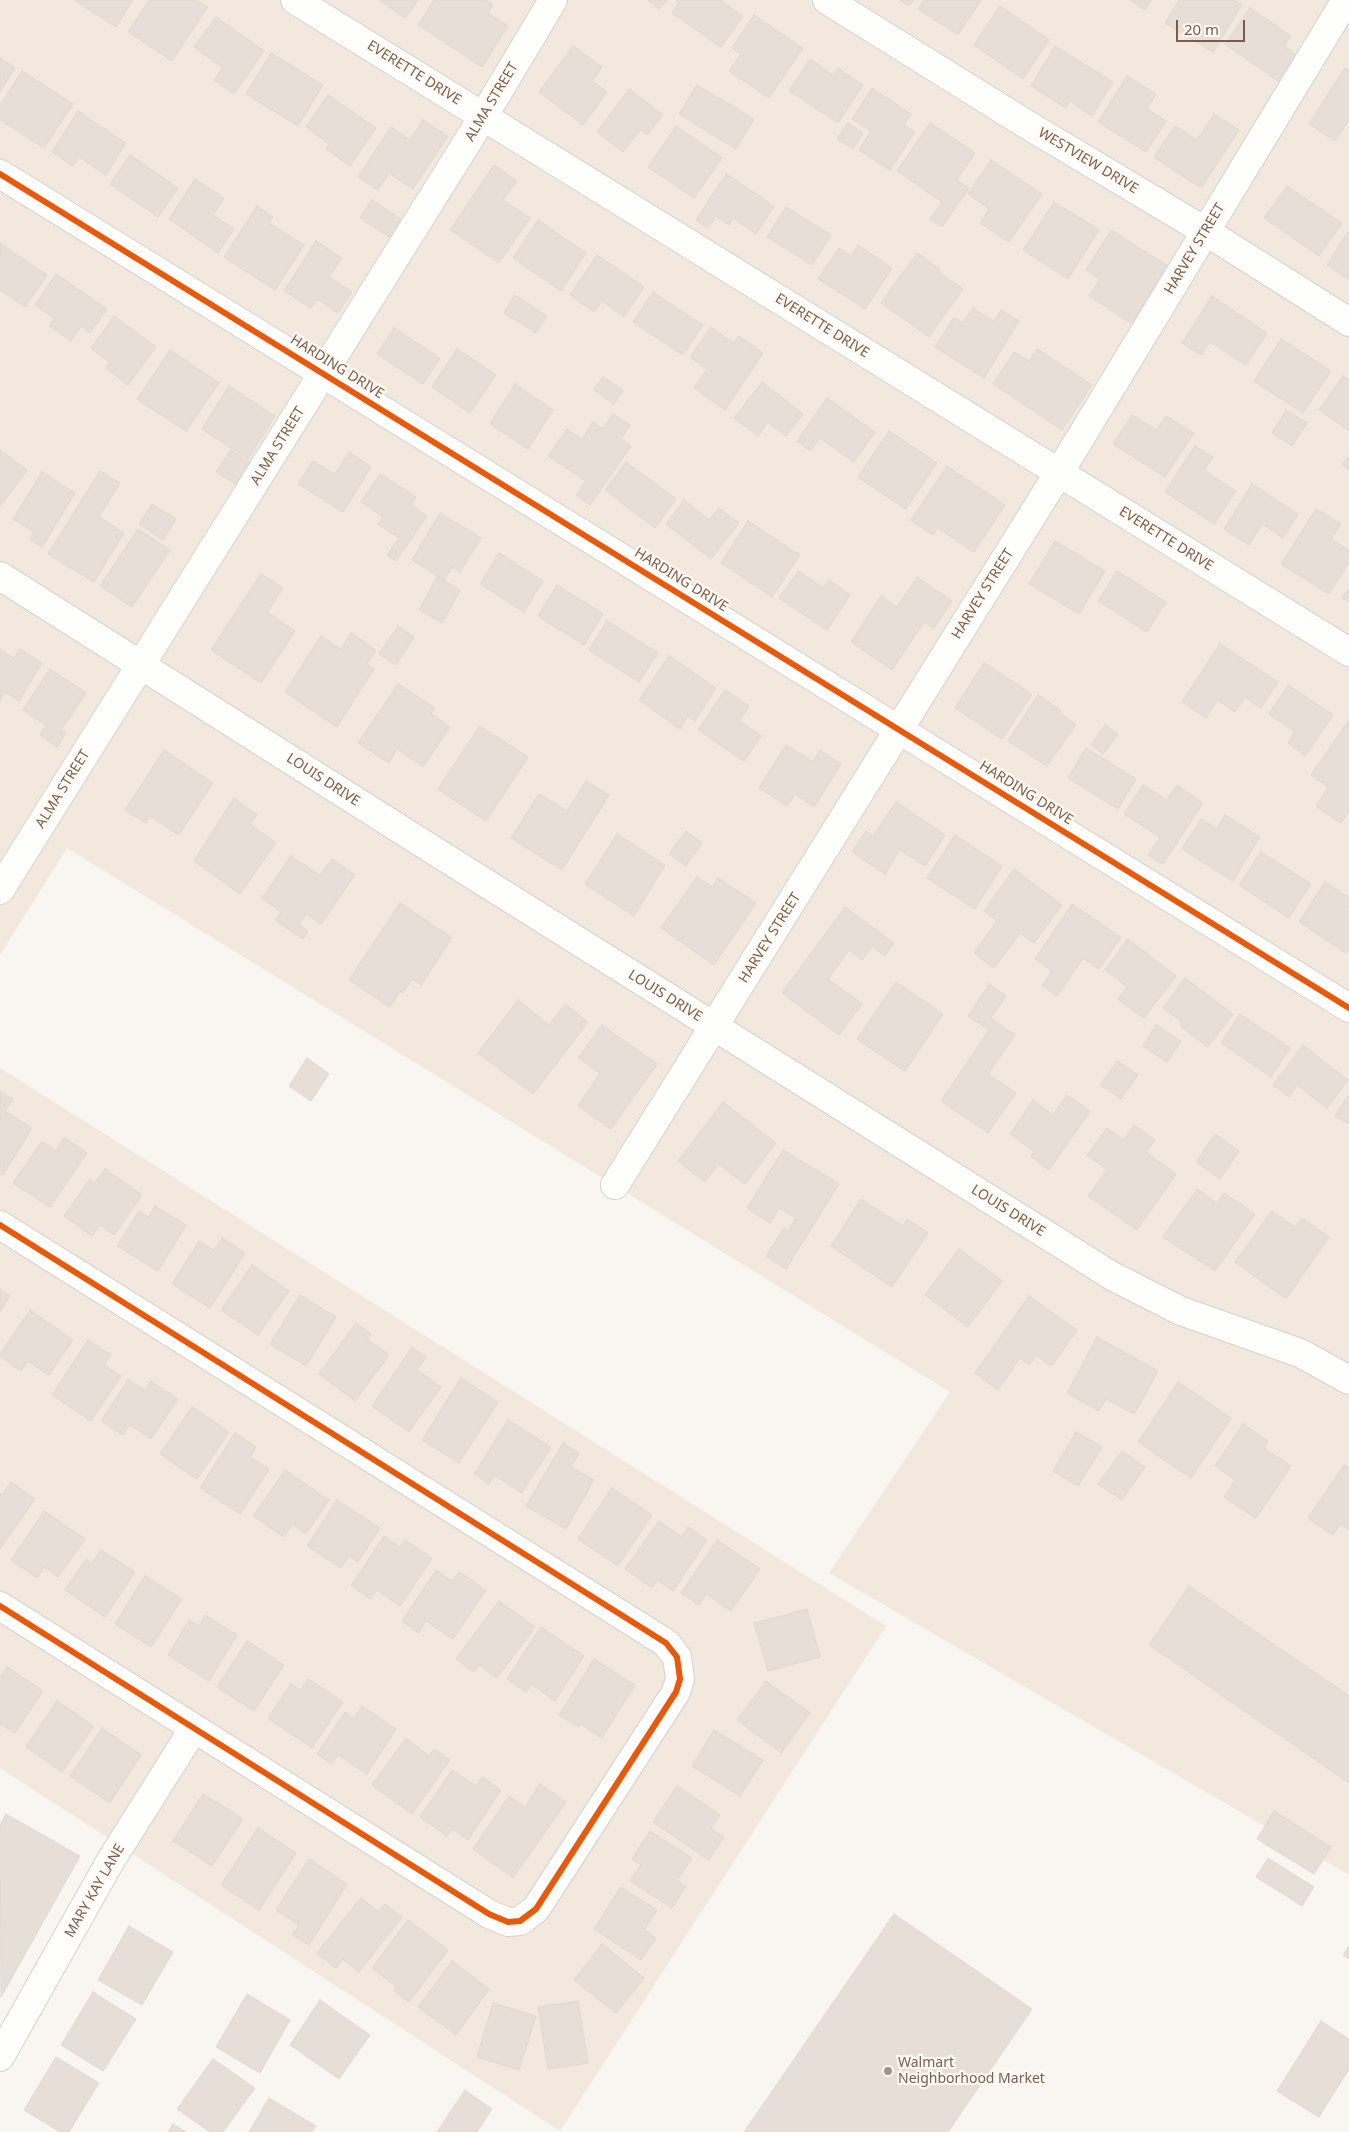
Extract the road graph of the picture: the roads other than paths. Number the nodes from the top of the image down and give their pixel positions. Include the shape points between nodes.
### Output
1 (295, 0) edge
2 (553, 0) edge
3 (827, 0) edge
4 (1346, 1) edge
5 (484, 117) junction
6 (0, 174) edge
7 (1205, 231) junction
8 (1349, 322) edge
9 (323, 374) junction
10 (1059, 472) junction
11 (0, 576) edge
12 (1349, 652) edge
13 (141, 664) junction
14 (899, 730) junction
15 (0, 888) edge
16 (1349, 1008) edge
17 (715, 1027) junction
18 (615, 1185) dead end
19 (0, 1225) edge
20 (1349, 1380) edge
21 (0, 1606) edge
22 (194, 1728) junction
23 (0, 2057) edge

1 - 5 street, EVERETTE DRIVE
2 - 5 street, ALMA STREET
3 - 7 street, WESTVIEW DRIVE
4 - 7 street, HARVEY STREET
5 - 9 street, ALMA STREET
5 - 10 street, EVERETTE DRIVE
6 - 9 street, HARDING DRIVE
7 - 8 street, WESTVIEW DRIVE
7 - 10 street, HARVEY STREET
9 - 13 street, ALMA STREET
9 - 14 street, HARDING DRIVE
10 - 12 street, EVERETTE DRIVE
10 - 14 street, HARVEY STREET
11 - 13 street, LOUIS DRIVE
13 - 15 street, ALMA STREET
13 - 17 street, LOUIS DRIVE
14 - 16 street, HARDING DRIVE
14 - 17 street, HARVEY STREET
17 - 18 street, HARVEY STREET
17 - 20 street, LOUIS DRIVE via 1112,1276 1181,1311 1300,1353
19 - 22 street via 666,1643 680,1667 676,1692 536,1909 520,1921 508,1922 489,1914
21 - 22 street
22 - 23 street, MARY KAY LANE via 111,1860

